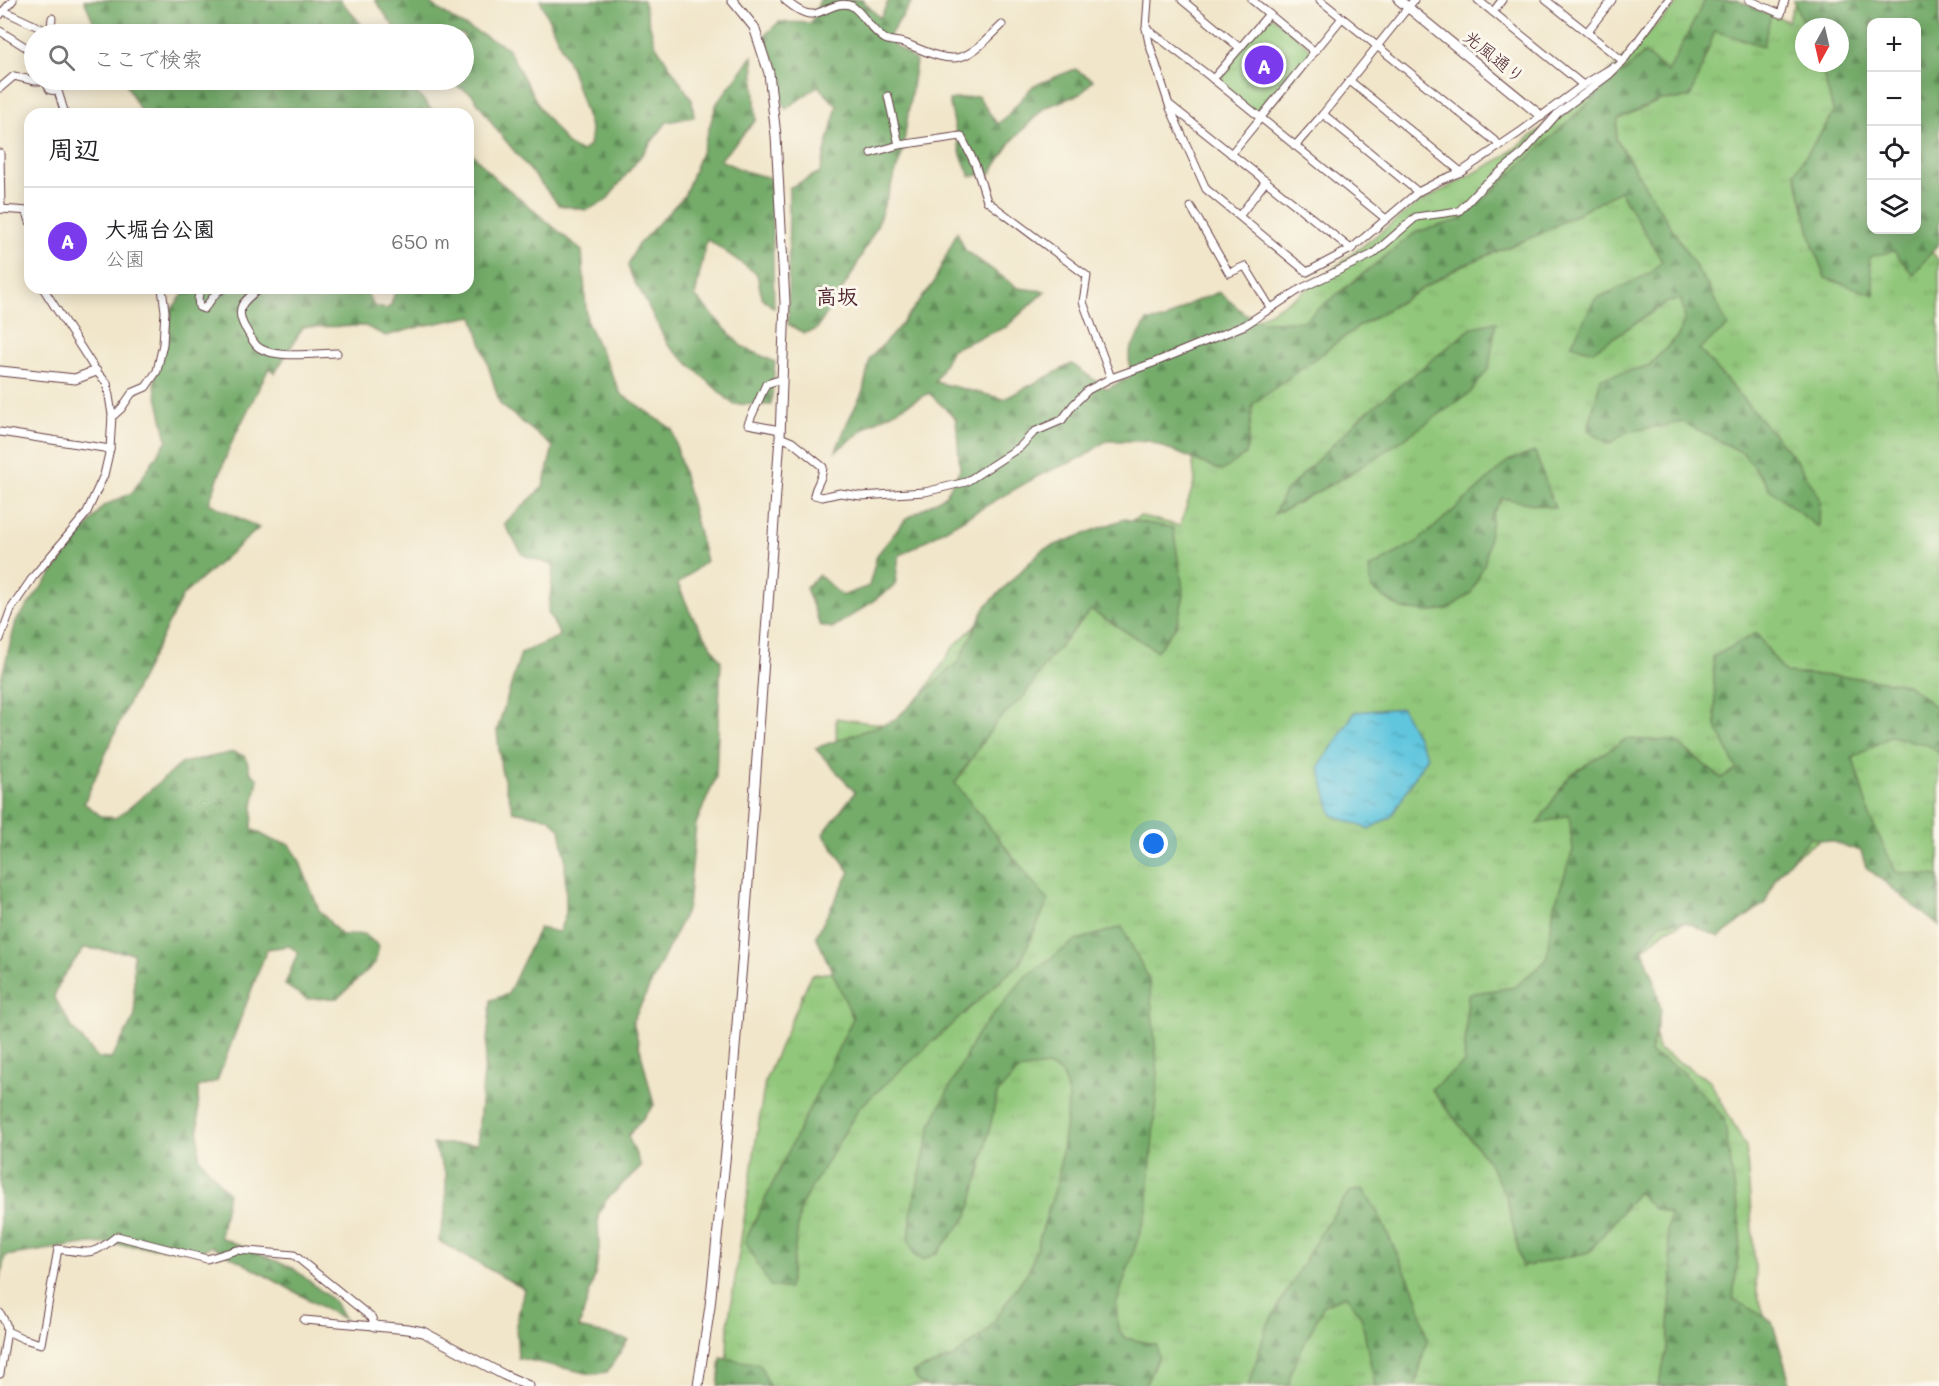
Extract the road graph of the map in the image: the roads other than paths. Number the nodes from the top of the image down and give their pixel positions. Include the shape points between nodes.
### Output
1 (13, 0) edge
2 (732, 0) edge
3 (785, 0) edge
4 (1148, 0) edge
5 (1182, 0) edge
6 (1252, 0) edge
7 (1320, 0) edge
8 (1399, 0) edge
9 (1478, 0) edge
10 (1502, 0) edge
11 (1546, 0) edge
12 (1612, 0) edge
13 (1668, 0) edge
14 (1749, 0) edge
15 (1785, 0) edge
16 (1555, 3) edge
17 (1411, 4) edge
18 (1493, 12) junction
19 (2, 13) edge
20 (1269, 14) junction
21 (52, 18) dead end
22 (1342, 18) junction
23 (28, 24) edge
24 (52, 24) edge
25 (1002, 24) dead end
26 (1146, 28) junction
27 (0, 31) edge
28 (1587, 32) junction
29 (24, 46) edge
30 (1377, 47) junction
31 (1240, 48) junction
32 (1315, 52) junction
33 (1623, 61) junction
34 (24, 78) edge
35 (1213, 79) junction
36 (1350, 81) junction
37 (1583, 85) junction
38 (0, 88) edge
39 (50, 90) edge
40 (888, 96) dead end
41 (1169, 104) junction
42 (63, 108) edge
43 (1323, 114) junction
44 (1541, 116) junction
45 (1260, 118) junction
46 (899, 145) junction
47 (1295, 146) junction
48 (1501, 146) junction
49 (0, 153) edge
50 (870, 153) dead end
51 (1231, 154) junction
52 (1461, 172) junction
53 (1266, 181) junction
54 (1418, 192) junction
55 (1191, 207) dead end
56 (1, 209) edge
57 (24, 211) edge
58 (1240, 215) junction
59 (1386, 219) junction
60 (1351, 249) junction
61 (47, 294) edge
62 (163, 294) edge
63 (199, 294) edge
64 (215, 294) edge
65 (252, 294) edge
66 (1270, 308) junction
67 (337, 353) dead end
68 (0, 371) edge
69 (96, 371) junction
70 (782, 378) junction
71 (1111, 378) junction
72 (111, 417) junction
73 (0, 432) edge
74 (780, 433) junction
75 (110, 449) junction
76 (0, 639) edge
77 (0, 1313) edge
78 (304, 1320) dead end
79 (374, 1326) junction
80 (7, 1331) junction
81 (0, 1374) edge
82 (529, 1386) edge
83 (698, 1386) edge

1 - 19 street
2 - 70 street via 754,27 769,73 785,302
3 - 25 street via 812,14 838,3 851,6 885,39 956,59 969,55
4 - 26 street
5 - 31 street
6 - 20 street
7 - 22 street
8 - 17 street, 光風通り
9 - 18 street
10 - 18 street
11 - 16 street
12 - 28 street
13 - 33 street
14 - 15 street via 1781,14
16 - 28 street
17 - 30 street
17 - 44 street, 光風通り
18 - 37 street
19 - 23 street
20 - 31 street
20 - 32 street
21 - 24 street
22 - 30 street
22 - 32 street
26 - 35 street
26 - 41 street
27 - 29 street
28 - 33 street
30 - 36 street
30 - 48 street
31 - 35 street
32 - 45 street
33 - 37 street
33 - 66 street via 1558,113 1521,155 1459,212 1416,217 1373,254
34 - 38 street via 14,76
35 - 45 street
36 - 43 street
36 - 52 street
37 - 44 street
39 - 42 street via 58,91
40 - 46 street
41 - 51 street
41 - 58 street via 1206,189
43 - 47 street
43 - 54 street
44 - 48 street
45 - 47 street
45 - 51 street
46 - 50 street
46 - 71 street via 961,136 987,201 1087,276 1083,302
47 - 59 street
48 - 52 street
49 - 56 street
51 - 53 street
52 - 54 street
53 - 58 street
53 - 60 street
54 - 59 street
55 - 66 street via 1229,273 1245,266
56 - 57 street
58 - 60 street via 1307,272
59 - 60 street
61 - 69 street
62 - 72 street via 163,344 157,371 146,387 132,393
63 - 64 street via 199,307 204,309
65 - 67 street via 244,300 240,311 256,345 277,354
66 - 71 street via 1245,325
68 - 69 street via 75,379
69 - 72 street via 107,383
70 - 74 street
70 - 74 street via 766,384 748,424
71 - 74 street via 1088,390 1062,420 1034,432 1020,447 966,482 925,492 871,496 840,493 822,498 814,495 823,467
72 - 75 street
73 - 75 street
74 - 83 street via 728,1132
75 - 76 street via 104,475 86,514 33,577 11,609
77 - 80 street
78 - 79 street
79 - 80 street via 372,1318 294,1255 237,1250 207,1259 117,1236 99,1251 58,1249 41,1344
79 - 82 street via 423,1332
80 - 81 street

